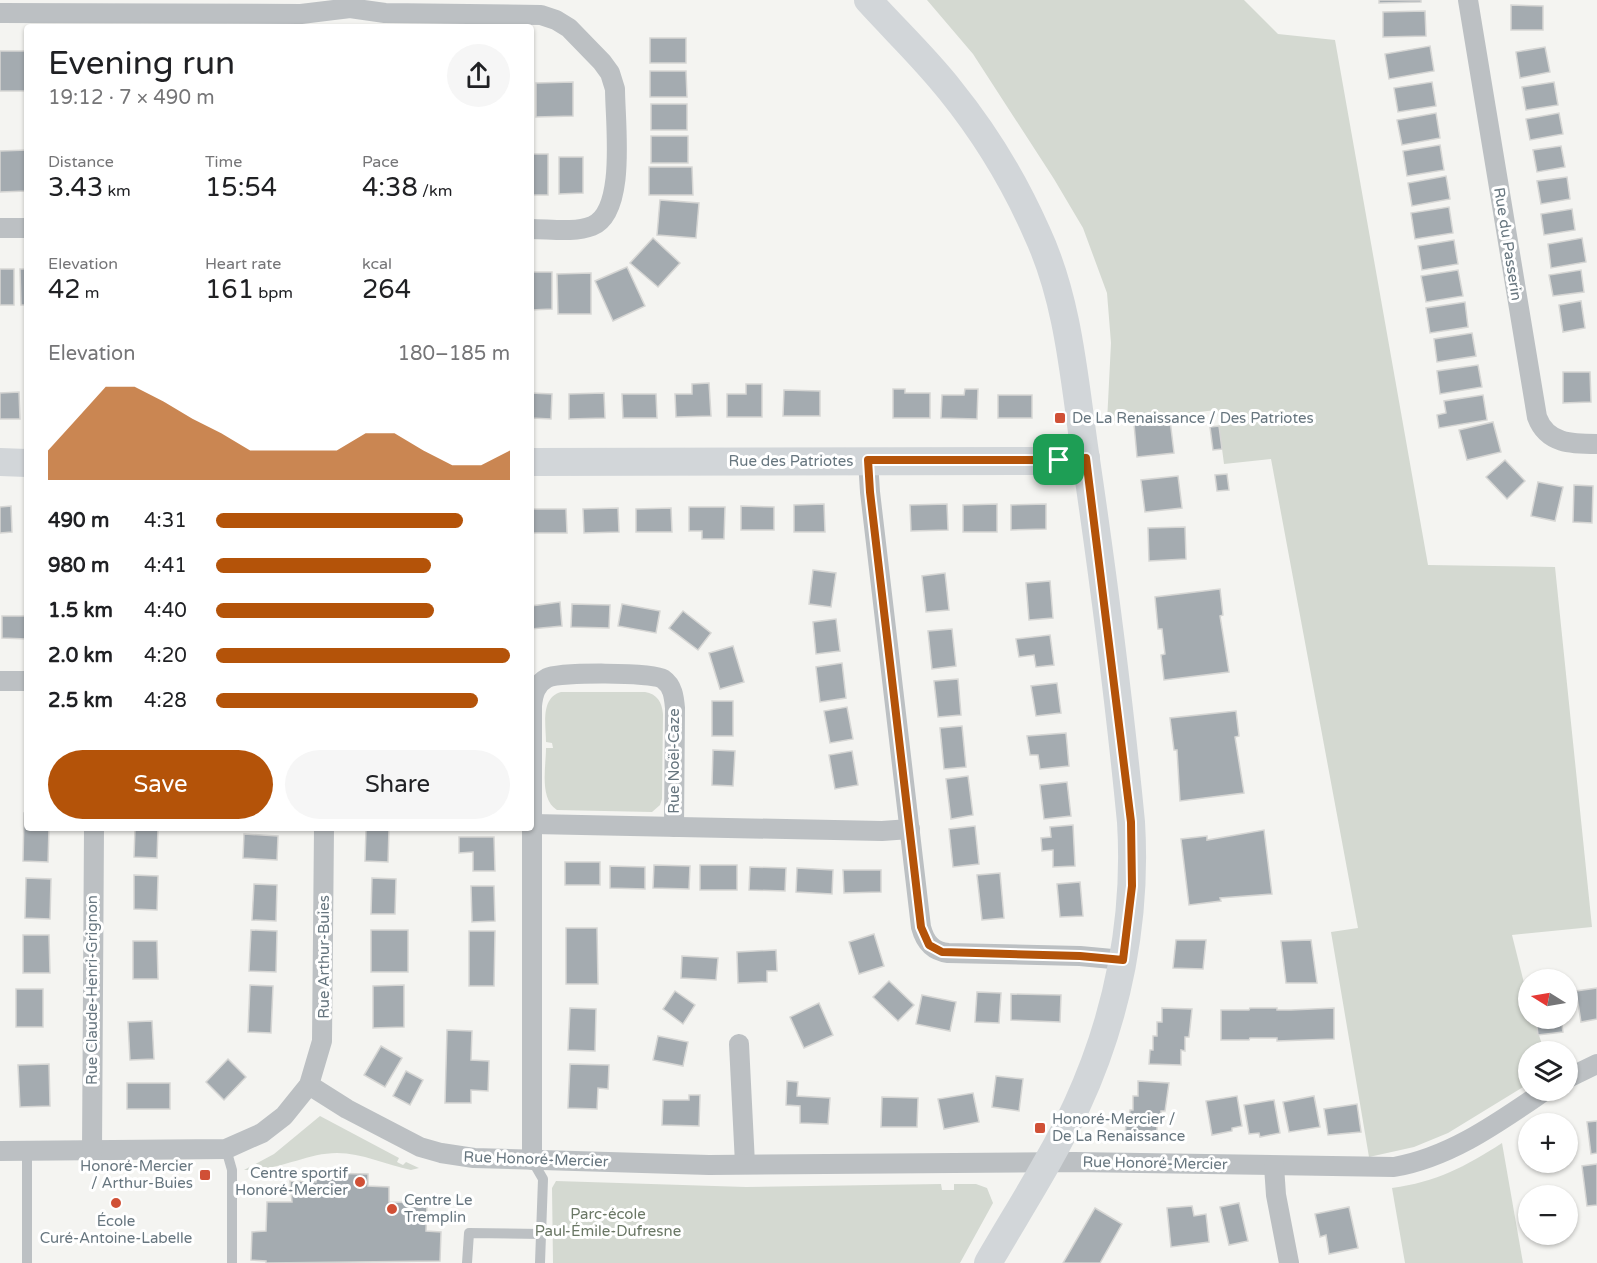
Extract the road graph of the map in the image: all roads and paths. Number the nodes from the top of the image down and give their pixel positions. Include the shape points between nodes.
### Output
1 (868, 0) edge
2 (1468, 0) edge
3 (0, 13) edge
4 (326, 19) edge
5 (0, 228) edge
6 (24, 228) edge
7 (534, 228) edge
8 (1597, 444) edge
9 (1086, 458) junction
10 (868, 460) junction
11 (0, 462) edge
12 (534, 462) edge
13 (24, 463) edge
14 (0, 681) edge
15 (24, 681) edge
16 (534, 699) edge
17 (534, 824) edge
18 (674, 827) junction
19 (910, 829) junction
20 (94, 831) edge
21 (324, 831) edge
22 (533, 831) edge
23 (1123, 960) junction
24 (739, 1044) dead end
25 (1597, 1064) edge
26 (1578, 1073) edge
27 (309, 1084) junction
28 (1528, 1101) edge
29 (226, 1149) junction
30 (0, 1151) edge
31 (27, 1151) junction
32 (92, 1152) junction
33 (532, 1160) junction
34 (1046, 1162) junction
35 (745, 1164) junction
36 (1274, 1166) junction
37 (542, 1234) junction
38 (27, 1263) edge
39 (232, 1263) edge
40 (467, 1263) edge
41 (540, 1263) edge
42 (987, 1263) edge
43 (1289, 1263) edge

1 - 9 street via 951,90 1038,233 1058,290 1072,352
2 - 8 street, Rue du Passerin via 1537,417 1556,440
3 - 4 street via 301,14
4 - 7 street via 350,8 385,13 541,15 563,23 602,62 615,90 616,181 612,204 599,222 587,227
5 - 6 street
9 - 10 street, Rue des Patriotes
9 - 23 street via 1131,822 1132,886
10 - 12 street, Rue des Patriotes
10 - 19 street
11 - 13 street
14 - 15 street
16 - 18 street, Rue Noël-Caze via 538,686 560,675 643,674 663,679 674,697
17 - 18 street, Rue Noël-Caze
18 - 19 street, Rue Noël-Caze
19 - 23 street via 921,927 933,948 948,953
20 - 32 street, Rue Claude-Henri-Grignon
21 - 27 street, Rue Arthur-Buies via 323,1026 321,1048
22 - 33 street, Rue Noël-Caze
23 - 34 street via 1100,1051
24 - 35 street
25 - 26 street
27 - 29 street via 268,1130
27 - 33 street, Rue Honoré-Mercier via 382,1128 431,1151 474,1158
28 - 36 street, Rue Honoré-Mercier via 1458,1145 1412,1163 1394,1167
29 - 32 street
29 - 39 lane via 232,1170
30 - 31 street
31 - 32 street
31 - 38 lane
33 - 35 street, Rue Honoré-Mercier
33 - 37 lane via 543,1179
34 - 35 street, Rue Honoré-Mercier
34 - 36 street, Rue Honoré-Mercier
34 - 42 street
36 - 43 street
37 - 40 lane via 469,1233
37 - 41 lane

